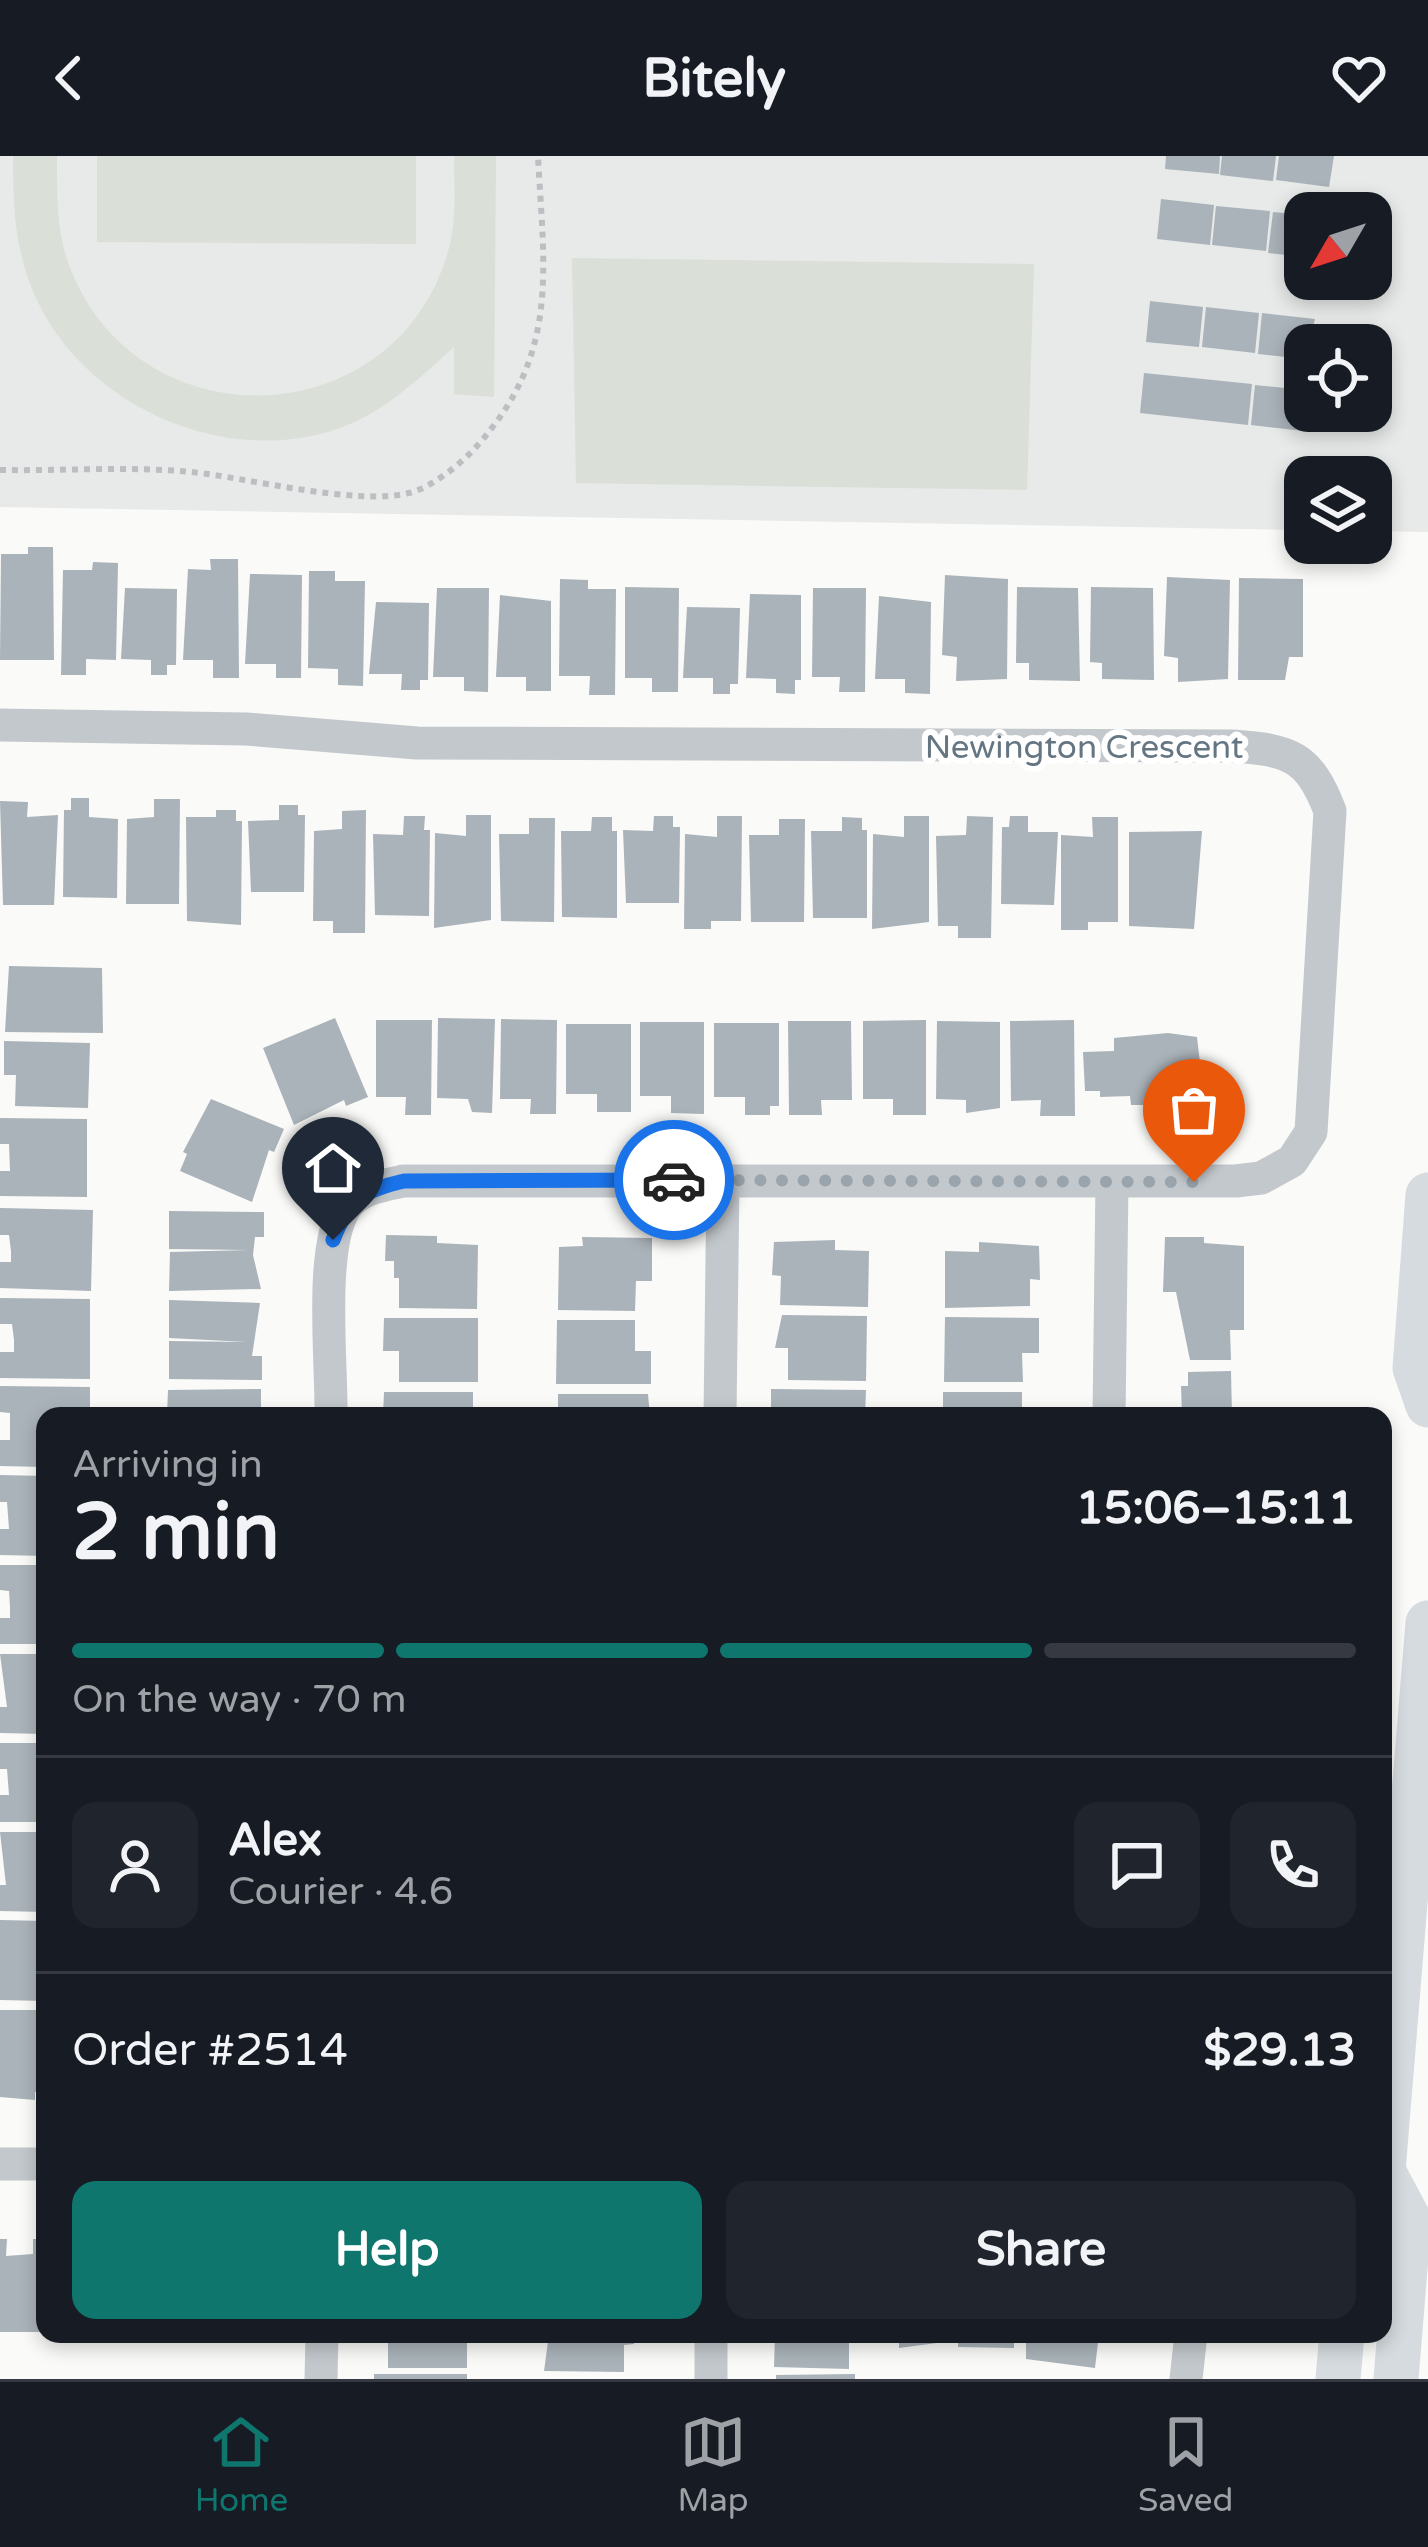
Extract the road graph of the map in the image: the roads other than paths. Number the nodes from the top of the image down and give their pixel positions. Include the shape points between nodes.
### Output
1 (0, 724) edge
2 (723, 1180) junction
3 (1112, 1182) junction
4 (1428, 1196) edge
5 (1428, 1405) edge
6 (332, 1407) edge
7 (720, 1407) edge
8 (1109, 1407) edge
9 (1428, 1623) edge
10 (1392, 2061) edge
11 (0, 2164) edge
12 (36, 2164) edge
13 (1392, 2188) edge
14 (322, 2343) edge
15 (711, 2343) edge
16 (1190, 2343) edge
17 (1341, 2343) edge
18 (321, 2379) edge
19 (711, 2379) edge
20 (1186, 2379) edge
21 (1338, 2379) edge
22 (1396, 2379) edge

1 - 3 street, Newington Crescent via 246,729 418,743 1233,746 1291,754 1316,774 1330,811 1311,1132 1292,1161 1261,1178
2 - 3 street, Newington Crescent
2 - 6 street, Newington Crescent via 404,1181 370,1189 346,1205 333,1240
2 - 7 street
3 - 8 street
4 - 5 main road via 1415,1367
9 - 10 main road
11 - 12 street
13 - 22 main road via 1409,2220
14 - 18 street
15 - 19 street
16 - 20 street
17 - 21 main road

